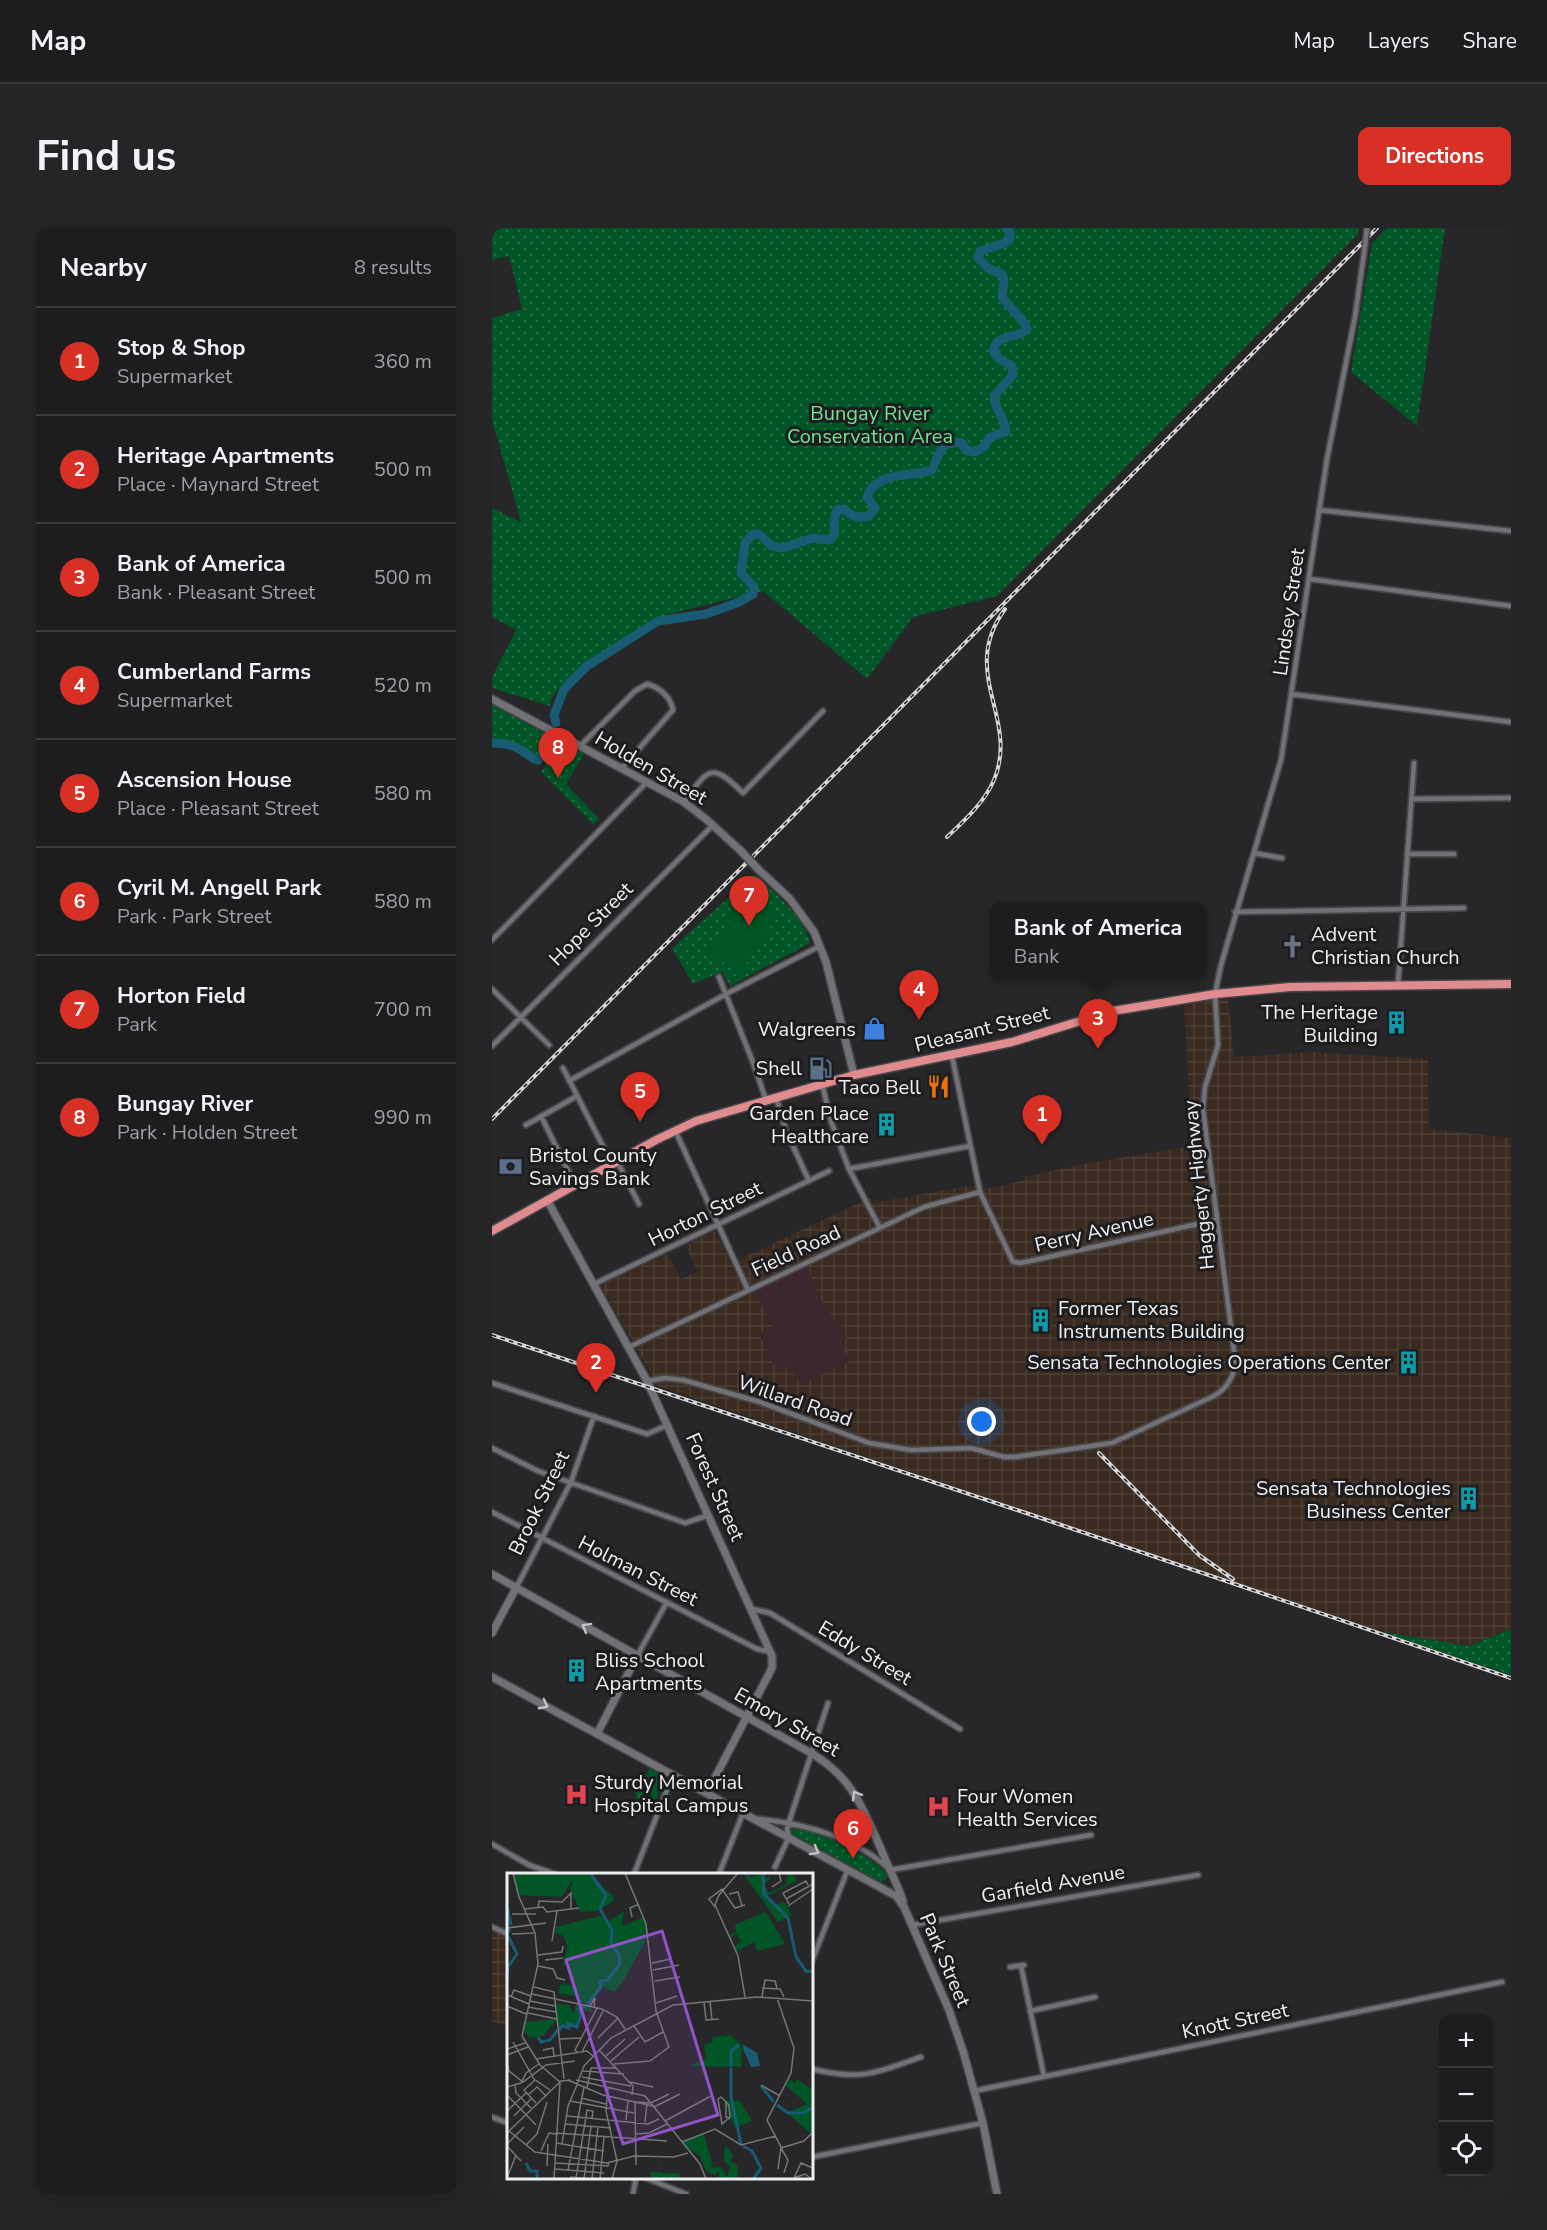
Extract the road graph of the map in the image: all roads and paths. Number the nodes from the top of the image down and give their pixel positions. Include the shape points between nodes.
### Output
1 (1367, 228) edge
2 (1319, 510) junction
3 (1511, 531) edge
4 (1309, 579) junction
5 (1511, 606) edge
6 (1292, 694) junction
7 (492, 699) edge
8 (823, 711) dead end
9 (1511, 722) edge
10 (580, 746) junction
11 (1414, 763) dead end
12 (621, 768) junction
13 (647, 783) junction
14 (1511, 798) edge
15 (1412, 799) junction
16 (684, 802) junction
17 (713, 825) junction
18 (1254, 853) junction
19 (1407, 854) junction
20 (1454, 854) dead end
21 (1282, 858) dead end
22 (1464, 908) dead end
23 (1403, 909) junction
24 (1235, 912) junction
25 (492, 940) edge
26 (820, 946) junction
27 (719, 977) dead end
28 (1511, 984) edge
29 (1398, 986) junction
30 (492, 989) edge
31 (726, 994) junction
32 (1215, 994) junction
33 (521, 1017) junction
34 (549, 1045) dead end
35 (492, 1046) edge
36 (952, 1056) junction
37 (563, 1068) dead end
38 (854, 1076) junction
39 (569, 1081) junction
40 (822, 1084) junction
41 (577, 1096) junction
42 (776, 1097) junction
43 (766, 1100) junction
44 (542, 1116) junction
45 (526, 1125) dead end
46 (675, 1130) junction
47 (970, 1146) junction
48 (614, 1163) junction
49 (849, 1169) junction
50 (830, 1171) dead end
51 (809, 1181) junction
52 (575, 1185) junction
53 (981, 1192) junction
54 (547, 1200) junction
55 (639, 1204) dead end
56 (1216, 1220) junction
57 (717, 1224) junction
58 (880, 1228) junction
59 (492, 1231) edge
60 (594, 1284) junction
61 (748, 1290) junction
62 (629, 1347) junction
63 (647, 1381) junction
64 (492, 1383) edge
65 (594, 1416) junction
66 (669, 1424) junction
67 (492, 1448) edge
68 (932, 1448) joint
69 (571, 1482) junction
70 (492, 1512) edge
71 (709, 1515) junction
72 (542, 1538) junction
73 (492, 1574) edge
74 (516, 1588) junction
75 (666, 1602) junction
76 (752, 1609) junction
77 (492, 1633) edge
78 (771, 1652) junction
79 (637, 1656) junction
80 (492, 1677) edge
81 (828, 1703) dead end
82 (746, 1717) junction
83 (960, 1729) dead end
84 (597, 1734) junction
85 (811, 1753) junction
86 (672, 1774) junction
87 (706, 1793) junction
88 (743, 1812) junction
89 (756, 1819) junction
90 (789, 1822) junction
91 (1091, 1835) dead end
92 (789, 1837) junction
93 (492, 1844) edge
94 (775, 1867) dead end
95 (848, 1869) junction
96 (891, 1872) junction
97 (550, 1873) edge
98 (635, 1873) edge
99 (720, 1873) edge
100 (1198, 1875) dead end
101 (882, 1886) junction
102 (904, 1906) junction
103 (912, 1925) junction
104 (492, 1927) edge
105 (507, 1934) edge
106 (813, 1958) edge
107 (1010, 1967) dead end
108 (1502, 1982) dead end
109 (1095, 1997) dead end
110 (1030, 2011) junction
111 (921, 2057) dead end
112 (813, 2069) edge
113 (1044, 2076) junction
114 (974, 2091) junction
115 (492, 2116) edge
116 (507, 2123) edge
117 (982, 2123) junction
118 (813, 2157) edge
119 (636, 2179) edge
120 (648, 2179) edge
121 (633, 2194) edge
122 (686, 2194) edge
123 (997, 2194) edge

1 - 2 street, Lindsey Street, bridge via 1355,317
2 - 3 street
2 - 4 street, Lindsey Street
4 - 5 street
4 - 6 street, Lindsey Street
6 - 9 street
6 - 18 street, Lindsey Street via 1281,760
7 - 10 main road, Holden Street
8 - 16 street via 743,793 728,777 712,772 704,775
10 - 12 main road, Holden Street
10 - 12 street via 635,691 653,685 668,697 673,710
11 - 15 street
12 - 13 main road, Holden Street
13 - 16 main road, Holden Street
13 - 25 street
14 - 15 street
15 - 19 street
16 - 17 main road, Holden Street
17 - 26 main road, Holden Street, bridge via 790,899
17 - 33 street, Hope Street
18 - 21 street
18 - 24 street, Lindsey Street
19 - 20 street
19 - 23 street
22 - 23 street
23 - 24 street
23 - 29 street
24 - 32 street, Lindsey Street
26 - 31 street
26 - 38 main road, Holden Street
27 - 31 street
28 - 29 highway, Pleasant Street
29 - 32 highway, Pleasant Street via 1290,987
30 - 33 street
31 - 39 street
31 - 43 street
32 - 36 highway, Pleasant Street via 1113,1011
32 - 56 street, Haggerty Highway via 1218,1045 1205,1087 1203,1109
33 - 34 street
33 - 35 street, Hope Street
36 - 38 highway, Pleasant Street
36 - 47 street, Perry Avenue
37 - 39 street
38 - 40 highway, Pleasant Street
39 - 41 street
40 - 42 highway, Pleasant Street
40 - 49 street
41 - 44 street
41 - 48 street
42 - 43 highway, Pleasant Street
42 - 51 street via 786,1131
43 - 46 highway, Pleasant Street
44 - 45 street
44 - 52 street
46 - 48 highway, Pleasant Street
46 - 57 street
47 - 49 street
47 - 53 street, Perry Avenue
48 - 52 highway, Pleasant Street
48 - 55 street
49 - 58 street
50 - 51 street, Horton Street
51 - 57 street, Horton Street
52 - 54 highway, Pleasant Street
53 - 56 street, Perry Avenue via 1009,1257 1017,1263
53 - 58 street, Field Road via 933,1204
54 - 59 highway, Pleasant Street
54 - 60 main road, Forest Street
56 - 68 street, Haggerty Highway via 1235,1363 1232,1377 1221,1392 1107,1444 1007,1457 971,1448
57 - 60 street, Horton Street
57 - 61 street
58 - 61 street, Field Road
60 - 62 main road, Forest Street
61 - 62 street, Field Road
62 - 63 main road, Forest Street
63 - 66 main road, Forest Street
63 - 68 street, Willard Road via 682,1380 759,1402 869,1443 911,1450
64 - 65 street
65 - 66 street via 649,1434
65 - 69 street, Brook Street
66 - 71 main road, Forest Street
67 - 69 street
69 - 71 street via 685,1523
69 - 72 street, Brook Street
70 - 72 street, Holman Street
71 - 76 main road, Forest Street
72 - 74 street, Brook Street
72 - 75 street, Holman Street
73 - 74 main road, Emory Street
74 - 77 main road, Brook Street
79 -> 74 main road, Emory Street
75 - 78 street, Holman Street via 757,1649
75 - 79 street
76 - 78 main road, Forest Street
76 - 83 street, Eddy Street via 770,1613
78 - 82 main road via 772,1667
79 - 82 main road, Emory Street
79 - 84 main road
80 -> 84 main road, Park Street
81 - 85 street
82 - 85 main road, Emory Street
82 - 87 main road
84 - 86 main road, Park Street
85 - 90 street
96 -> 85 main road, Emory Street via 854,1791 837,1770
86 - 87 main road, Park Street
86 - 98 street
87 - 88 main road, Park Street
88 - 89 main road, Park Street
88 - 99 street
89 - 90 street, Park Street
89 - 92 main road, Park Street
90 - 92 street
90 - 96 street, Park Street via 844,1841
91 - 96 street
92 - 94 street
92 -> 95 main road, Park Street
93 - 97 street
95 - 101 main road, Park Street
95 - 106 street
96 - 101 main road via 889,1883
96 - 102 main road, Emory Street
100 - 103 street, Garfield Avenue
101 - 102 main road, Park Street
102 - 103 main road, Park Street
103 - 114 main road, Park Street via 949,2010
104 - 105 street
107 - 110 street via 1022,1965
108 - 113 street, Knott Street
109 - 110 street
110 - 113 street
111 - 112 street via 862,2076
113 - 114 street, Knott Street
114 - 117 main road, Park Street
115 - 116 street
117 - 118 street
117 - 123 main road, Park Street
119 - 121 street
120 - 122 street

